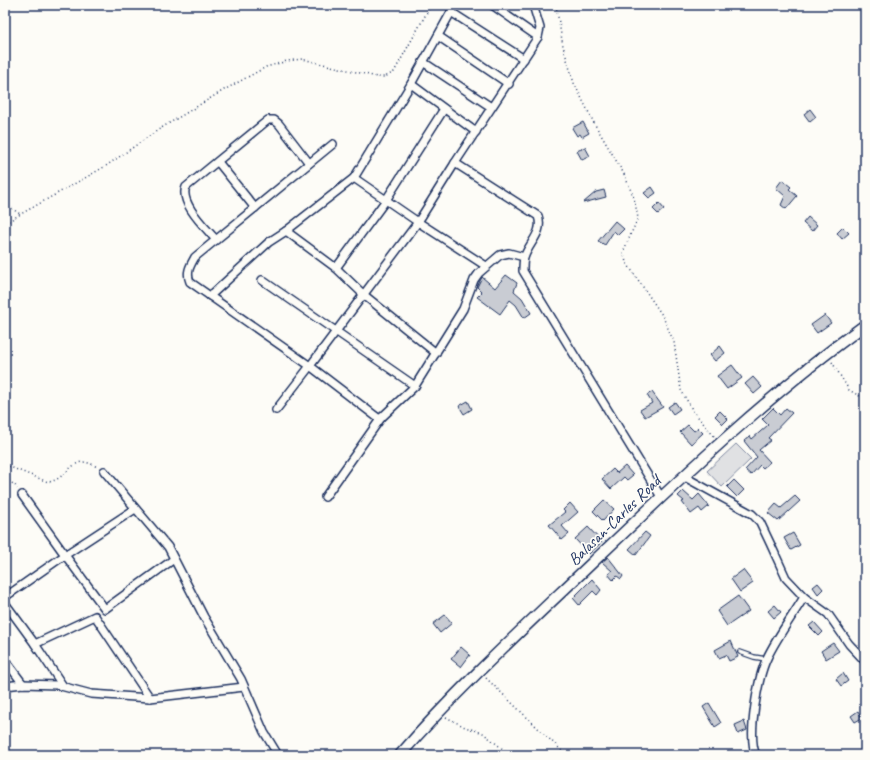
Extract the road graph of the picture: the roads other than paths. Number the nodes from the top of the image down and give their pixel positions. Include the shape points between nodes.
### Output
1 (455, 5) edge
2 (492, 5) edge
3 (533, 5) edge
4 (451, 12) junction
5 (438, 36) junction
6 (538, 37) junction
7 (524, 59) junction
8 (423, 62) junction
9 (411, 84) junction
10 (509, 84) junction
11 (491, 108) junction
12 (444, 109) junction
13 (476, 132) junction
14 (333, 144) dead end
15 (218, 162) junction
16 (309, 163) junction
17 (455, 163) junction
18 (354, 178) junction
19 (386, 200) junction
20 (255, 208) junction
21 (418, 222) junction
22 (286, 231) junction
23 (216, 240) junction
24 (524, 257) junction
25 (486, 266) junction
26 (336, 268) junction
27 (262, 280) dead end
28 (364, 294) junction
29 (210, 296) junction
30 (865, 325) edge
31 (335, 332) junction
32 (436, 353) junction
33 (310, 366) junction
34 (415, 386) junction
35 (276, 410) dead end
36 (381, 418) junction
37 (104, 471) road end
38 (683, 476) junction
39 (22, 495) road end
40 (325, 497) dead end
41 (661, 497) junction
42 (135, 509) junction
43 (65, 555) junction
44 (174, 559) junction
45 (5, 597) edge
46 (804, 597) junction
47 (5, 602) edge
48 (105, 609) junction
49 (95, 616) junction
50 (35, 644) junction
51 (740, 652) dead end
52 (766, 659) junction
53 (5, 660) edge
54 (865, 661) edge
55 (22, 684) junction
56 (5, 686) edge
57 (63, 686) junction
58 (244, 687) junction
59 (150, 698) junction
60 (278, 755) edge
61 (400, 755) edge
62 (756, 755) edge

1 - 4 street
2 - 6 street
3 - 6 street via 540,28
4 - 5 street
4 - 7 street
5 - 8 street
5 - 10 street
6 - 7 street
7 - 10 street
8 - 9 street
8 - 11 street
9 - 12 street
9 - 18 street
10 - 11 street
11 - 13 street
12 - 13 street
12 - 19 street
13 - 17 street
14 - 16 street
15 - 16 street via 268,120 274,120
15 - 20 street
15 - 23 street via 186,187 184,192 193,214
16 - 20 street
17 - 21 street
17 - 24 street via 538,216 539,230
18 - 19 street
18 - 22 street
19 - 21 street
19 - 26 street
20 - 23 street
21 - 25 street
21 - 28 street
22 - 26 street
22 - 29 street via 269,242
23 - 29 street via 195,258 189,267 188,276 190,282
24 - 25 street via 509,253 500,255
24 - 41 street via 523,271 527,279
25 - 32 street via 474,280 463,309
26 - 28 street
27 - 31 street
28 - 31 street
28 - 32 street
29 - 33 street
30 - 38 main road, Balasan-Carles Road via 826,354
31 - 33 street
31 - 34 street
32 - 34 street
33 - 35 street
33 - 36 street
34 - 36 street
36 - 40 street
37 - 42 street
38 - 41 main road, Balasan-Carles Road
38 - 46 street via 752,514 760,522 786,578
39 - 43 street
41 - 61 main road, Balasan-Carles Road via 437,712
42 - 43 street
42 - 44 street via 168,547
43 - 45 street
43 - 48 street
44 - 48 street
44 - 58 street
46 - 52 street
46 - 54 street via 828,614 849,644
47 - 50 street
48 - 49 street
49 - 50 street
49 - 59 street
50 - 57 street
51 - 52 lane
52 - 62 street via 756,696 753,724
53 - 55 street
55 - 56 street
55 - 57 street
57 - 59 street via 91,694
58 - 59 street
58 - 60 street via 264,732

